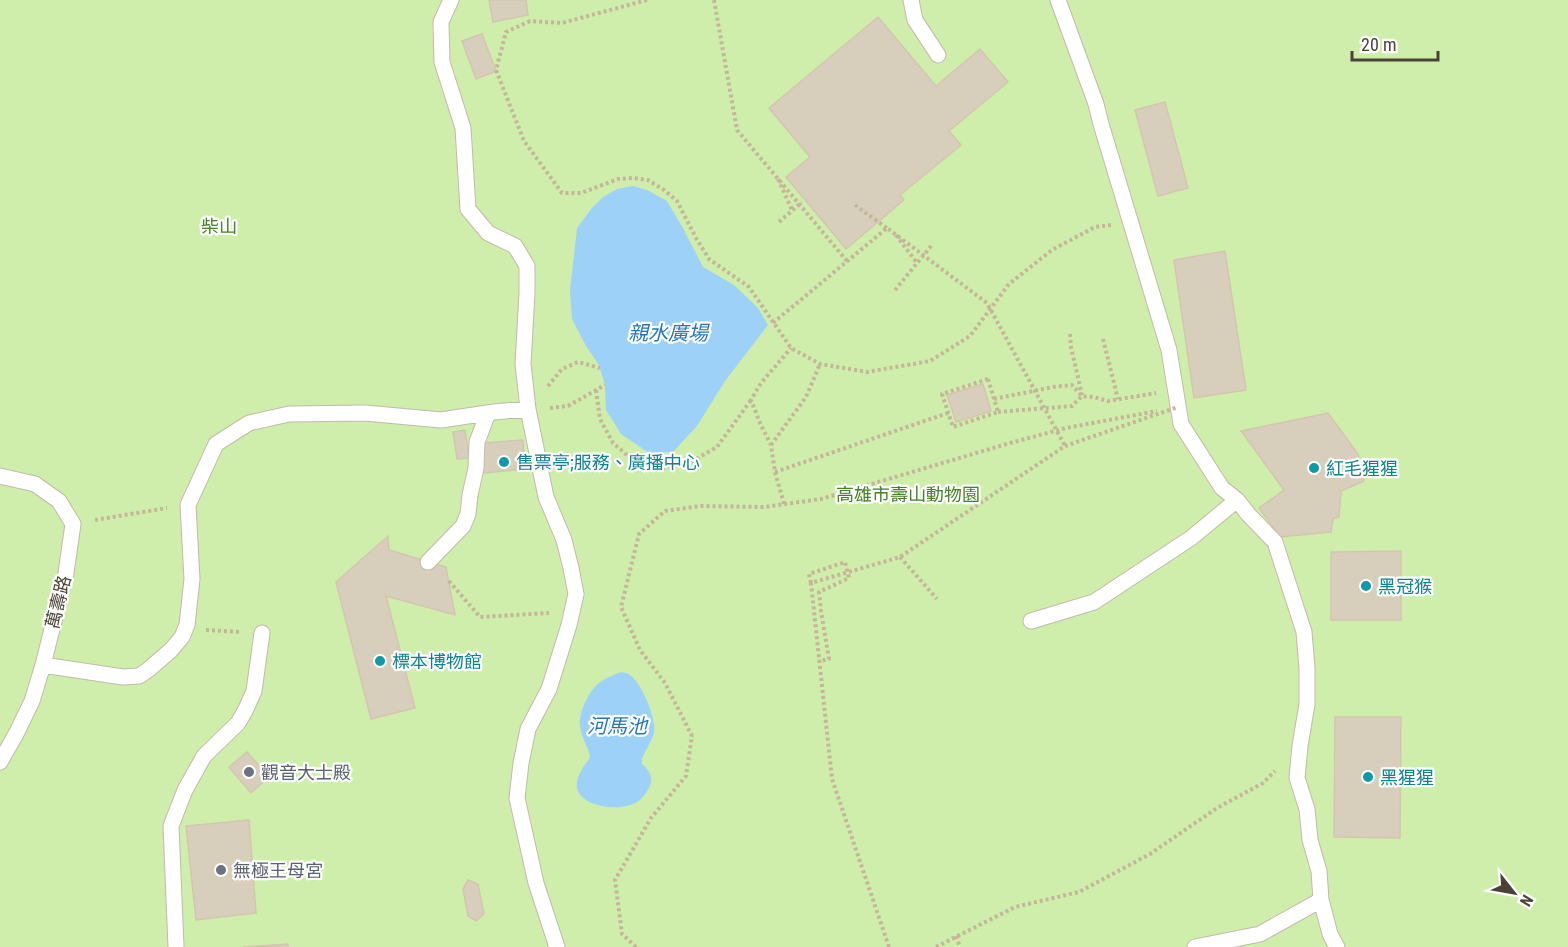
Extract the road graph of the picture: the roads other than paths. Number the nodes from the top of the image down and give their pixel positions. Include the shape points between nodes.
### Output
1 (451, 0) edge
2 (911, 0) edge
3 (1058, 0) edge
4 (938, 55) dead end
5 (528, 409) junction
6 (489, 413) junction
7 (0, 476) edge
8 (1237, 500) junction
9 (429, 562) dead end
10 (1031, 621) dead end
11 (262, 633) road end
12 (43, 664) junction
13 (0, 762) edge
14 (1321, 900) junction
15 (176, 947) edge
16 (557, 947) edge
17 (1195, 947) edge
18 (1337, 947) edge

1 - 5 lane via 441,22 442,62 463,128 468,209 488,233 515,246 527,266 523,364
2 - 4 lane via 915,20
3 - 8 lane via 1096,104 1169,350 1181,424 1222,488
5 - 6 lane
5 - 16 lane via 546,496 564,540 576,594 549,689 528,729 517,798 536,883
6 - 9 lane via 477,442 468,514 463,526
6 - 12 lane via 441,420 365,413 289,414 249,423 216,444 188,505 192,579 187,625 171,650 139,676
7 - 12 lane, 萬壽路 via 35,484 59,501 73,524 66,573
8 - 10 lane via 1191,538 1094,602
8 - 14 lane via 1275,543 1304,632 1307,704 1297,778 1307,809
11 - 15 lane via 254,692 246,709 238,723 204,756 171,826
12 - 13 lane, 萬壽路 via 32,701
14 - 17 lane via 1260,934
14 - 18 lane

